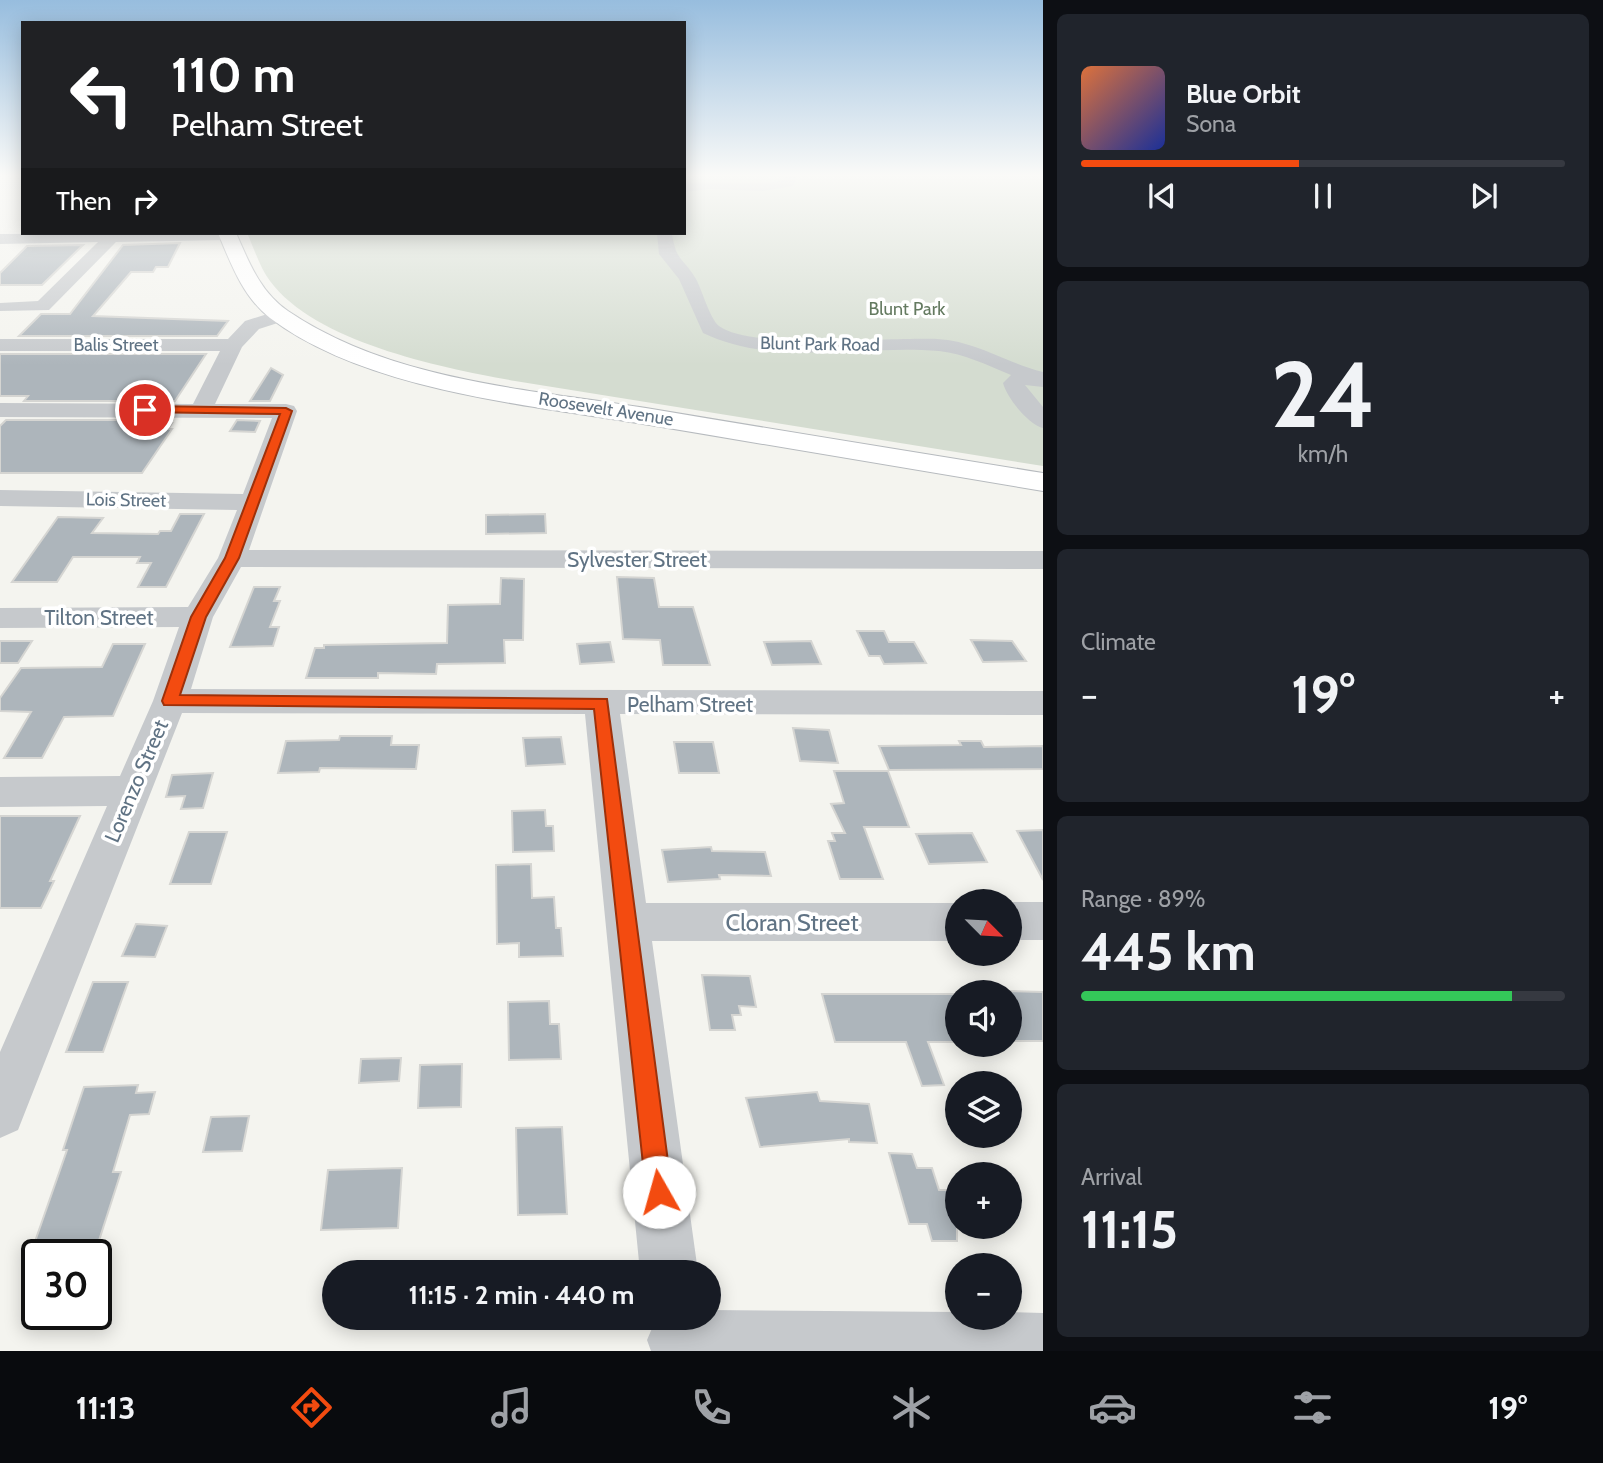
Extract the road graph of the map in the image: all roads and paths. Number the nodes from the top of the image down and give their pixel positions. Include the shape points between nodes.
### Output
1 (110, 239) edge
2 (229, 239) edge
3 (665, 239) edge
4 (2, 309) edge
5 (280, 316) junction
6 (0, 345) edge
7 (233, 345) junction
8 (1039, 379) edge
9 (0, 410) edge
10 (201, 410) junction
11 (1040, 414) edge
12 (1042, 481) edge
13 (0, 498) edge
14 (252, 502) junction
15 (232, 558) junction
16 (1043, 560) edge
17 (198, 617) junction
18 (0, 618) edge
19 (170, 701) junction
20 (601, 703) junction
21 (1043, 703) edge
22 (132, 791) junction
23 (0, 792) edge
24 (1043, 921) edge
25 (627, 922) junction
26 (945, 922) edge
27 (1022, 922) edge
28 (4, 1090) edge
29 (668, 1260) edge
30 (677, 1336) edge
31 (1043, 1343) edge

1 - 4 street via 43,306
2 - 5 main road, Roosevelt Avenue via 249,285
3 - 8 street, Blunt Park Road via 667,254 687,278 710,329 729,338 781,346 938,345 969,350
5 - 7 street via 252,325
5 - 12 main road, Roosevelt Avenue via 356,353 444,380
6 - 7 street, Balis Street
7 - 10 street
8 - 11 street, Blunt Park Road via 1014,383 1016,391
9 - 10 street
10 - 14 street, Lorenzo Street via 286,411
13 - 14 street, Lois Street
14 - 15 street, Lorenzo Street
15 - 16 street, Sylvester Street
15 - 17 street, Lorenzo Street
17 - 18 street, Tilton Street
17 - 19 street, Lorenzo Street
19 - 20 street, Pelham Street
19 - 22 street, Lorenzo Street
20 - 21 street, Pelham Street
20 - 25 street
22 - 23 street
22 - 28 street, Lorenzo Street
24 - 27 street
25 - 26 street, Cloran Street
25 - 29 street
30 - 31 street

